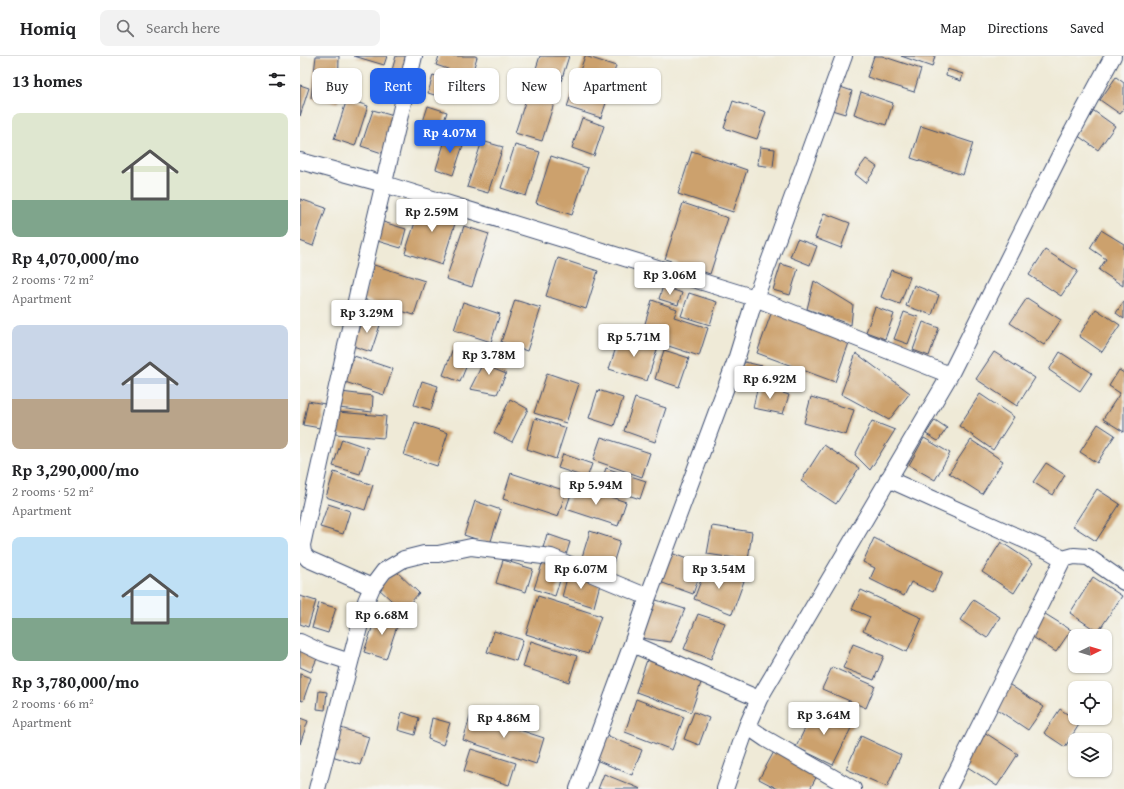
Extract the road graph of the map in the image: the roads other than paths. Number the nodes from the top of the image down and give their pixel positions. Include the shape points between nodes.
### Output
1 (414, 56) edge
2 (844, 56) edge
3 (1113, 56) edge
4 (300, 161) edge
5 (384, 184) junction
6 (755, 298) junction
7 (950, 375) junction
8 (888, 479) junction
9 (301, 554) edge
10 (1064, 559) junction
11 (1124, 582) edge
12 (372, 587) junction
13 (648, 597) junction
14 (300, 642) edge
15 (632, 644) junction
16 (350, 662) junction
17 (759, 699) junction
18 (747, 726) junction
19 (317, 789) edge
20 (578, 789) edge
21 (725, 789) edge
22 (853, 789) edge
23 (948, 789) edge

1 - 5 street
2 - 6 street
3 - 7 street via 1065,145
4 - 5 street
5 - 6 street
5 - 9 street via 347,338
6 - 7 street
6 - 13 street via 736,360
7 - 8 street
8 - 10 street
8 - 17 street
9 - 12 street
10 - 11 street via 1074,556 1088,557
10 - 23 street
12 - 13 street via 384,571 404,559 471,547 551,557
12 - 16 street
13 - 15 street
14 - 16 street
15 - 17 street
15 - 20 street
16 - 19 street
17 - 18 street
18 - 21 street
18 - 22 street

